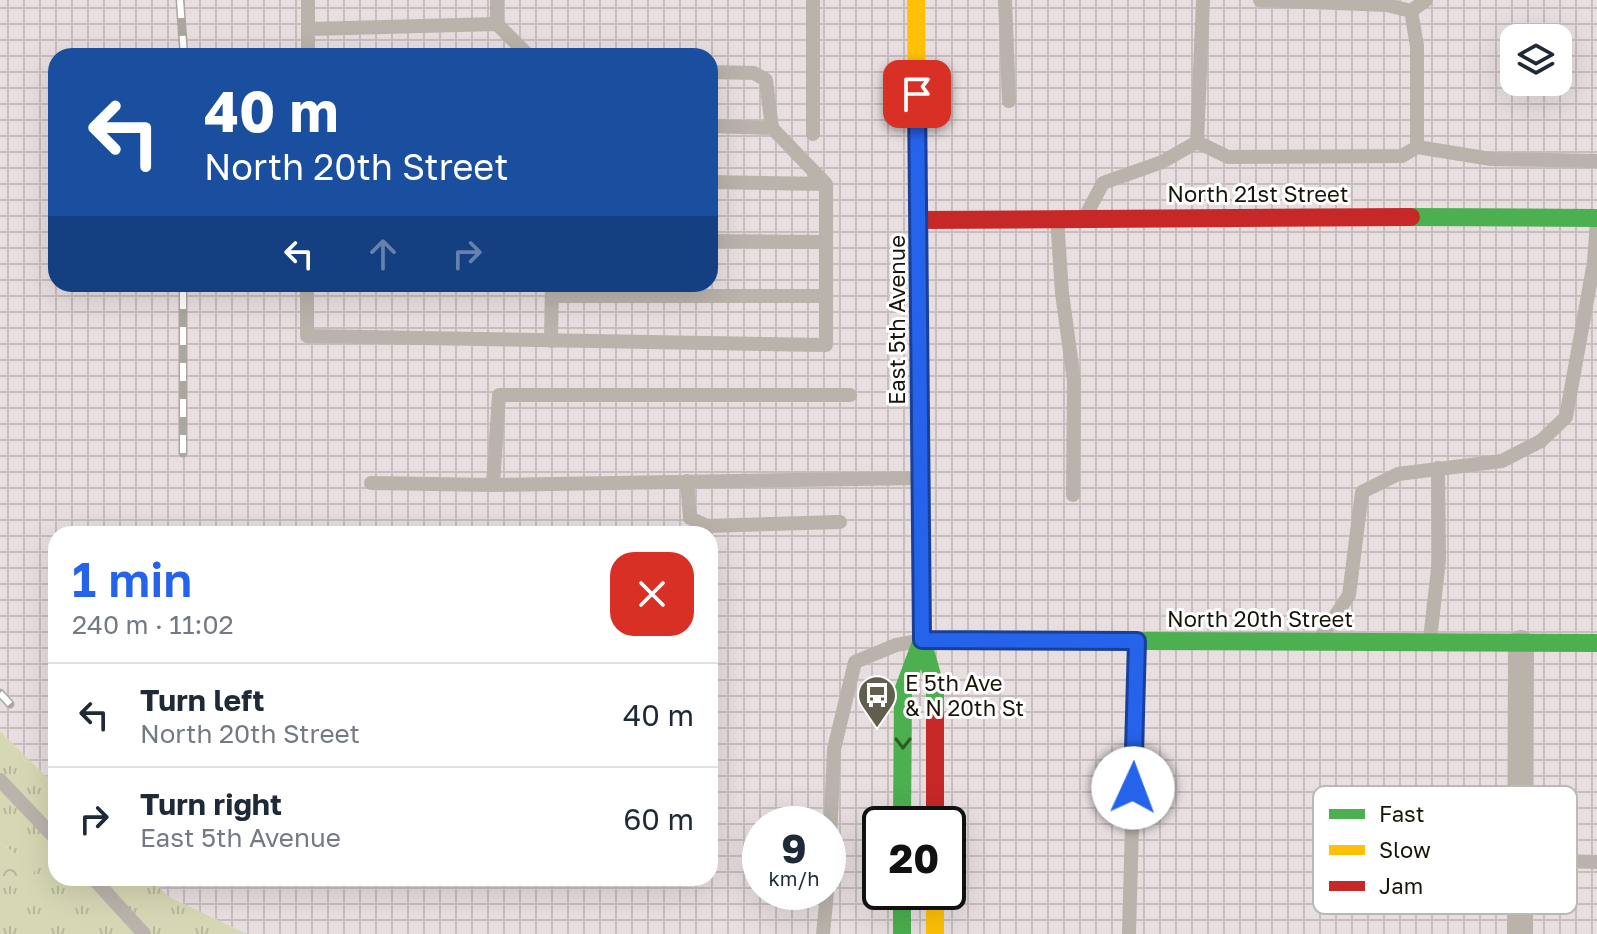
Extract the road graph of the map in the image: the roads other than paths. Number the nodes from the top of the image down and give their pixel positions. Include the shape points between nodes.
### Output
1 (308, 0) edge
2 (497, 0) edge
3 (813, 0) edge
4 (916, 0) edge
5 (1005, 0) edge
6 (1203, 0) edge
7 (1260, 0) edge
8 (1426, 0) edge
9 (1411, 11) junction
10 (497, 24) junction
11 (309, 29) junction
12 (308, 48) edge
13 (521, 48) edge
14 (718, 72) edge
15 (1009, 101) dead end
16 (718, 126) edge
17 (772, 128) junction
18 (813, 134) dead end
19 (1197, 142) junction
20 (1417, 147) junction
21 (1597, 161) edge
22 (718, 182) edge
23 (826, 184) junction
24 (1057, 218) junction
25 (1084, 218) junction
26 (1597, 219) edge
27 (919, 220) junction
28 (718, 241) edge
29 (826, 242) junction
30 (307, 292) edge
31 (552, 292) edge
32 (643, 292) edge
33 (826, 296) junction
34 (551, 341) junction
35 (850, 395) dead end
36 (1438, 468) junction
37 (921, 478) junction
38 (687, 481) junction
39 (371, 483) dead end
40 (493, 485) junction
41 (1073, 495) dead end
42 (840, 522) dead end
43 (922, 640) junction
44 (1137, 641) junction
45 (1317, 642) junction
46 (1429, 643) junction
47 (1521, 643) junction
48 (1597, 643) edge
49 (0, 780) edge
50 (1521, 786) edge
51 (831, 806) edge
52 (902, 806) edge
53 (935, 806) edge
54 (48, 831) edge
55 (1577, 861) edge
56 (1597, 862) edge
57 (100, 886) edge
58 (825, 910) edge
59 (902, 910) edge
60 (935, 910) edge
61 (1520, 914) edge
62 (144, 934) edge
63 (823, 934) edge
64 (902, 934) edge
65 (935, 934) edge
66 (1129, 934) edge
67 (1520, 934) edge

1 - 11 lane
2 - 10 lane
3 - 18 lane
4 - 27 street, East 5th Avenue
5 - 15 lane
6 - 19 lane
7 - 9 lane via 1387,5
8 - 9 lane
9 - 20 lane via 1417,46
10 - 11 lane
10 - 13 lane
11 - 12 lane
14 - 17 lane via 754,73 766,80
16 - 17 lane
17 - 23 lane
19 - 20 lane via 1228,157 1402,156
19 - 25 lane via 1162,162 1103,183
20 - 21 lane via 1491,159
22 - 23 lane
23 - 29 lane
24 - 25 street, North 21st Street
24 - 27 street, North 21st Street
24 - 41 lane via 1074,381
25 - 26 street, North 21st Street
26 - 36 lane via 1566,417 1541,441 1502,461
27 - 37 street, East 5th Avenue
28 - 29 lane
29 - 33 lane
30 - 34 lane via 307,336
31 - 34 lane
32 - 33 lane
33 - 34 lane via 826,345
35 - 40 lane via 499,395
36 - 45 lane via 1398,474 1362,492 1349,595
36 - 46 lane via 1439,560
37 - 38 lane
37 - 43 street, East 5th Avenue
38 - 40 lane
38 - 42 lane via 690,518 707,526
39 - 40 lane
43 - 44 street, North 20th Street
43 - 51 lane via 855,662 834,749
43 -> 52 street, East 5th Avenue via 903,691
43 - 53 street, East 5th Avenue via 935,686
44 - 45 street, North 20th Street
44 - 66 lane
45 - 46 street, North 20th Street
46 - 47 street, North 20th Street
47 - 48 street, North 20th Street
47 - 50 street
49 - 54 lane
55 - 56 lane
57 - 62 lane
58 - 63 lane
59 - 64 street
60 - 65 street
61 - 67 street

